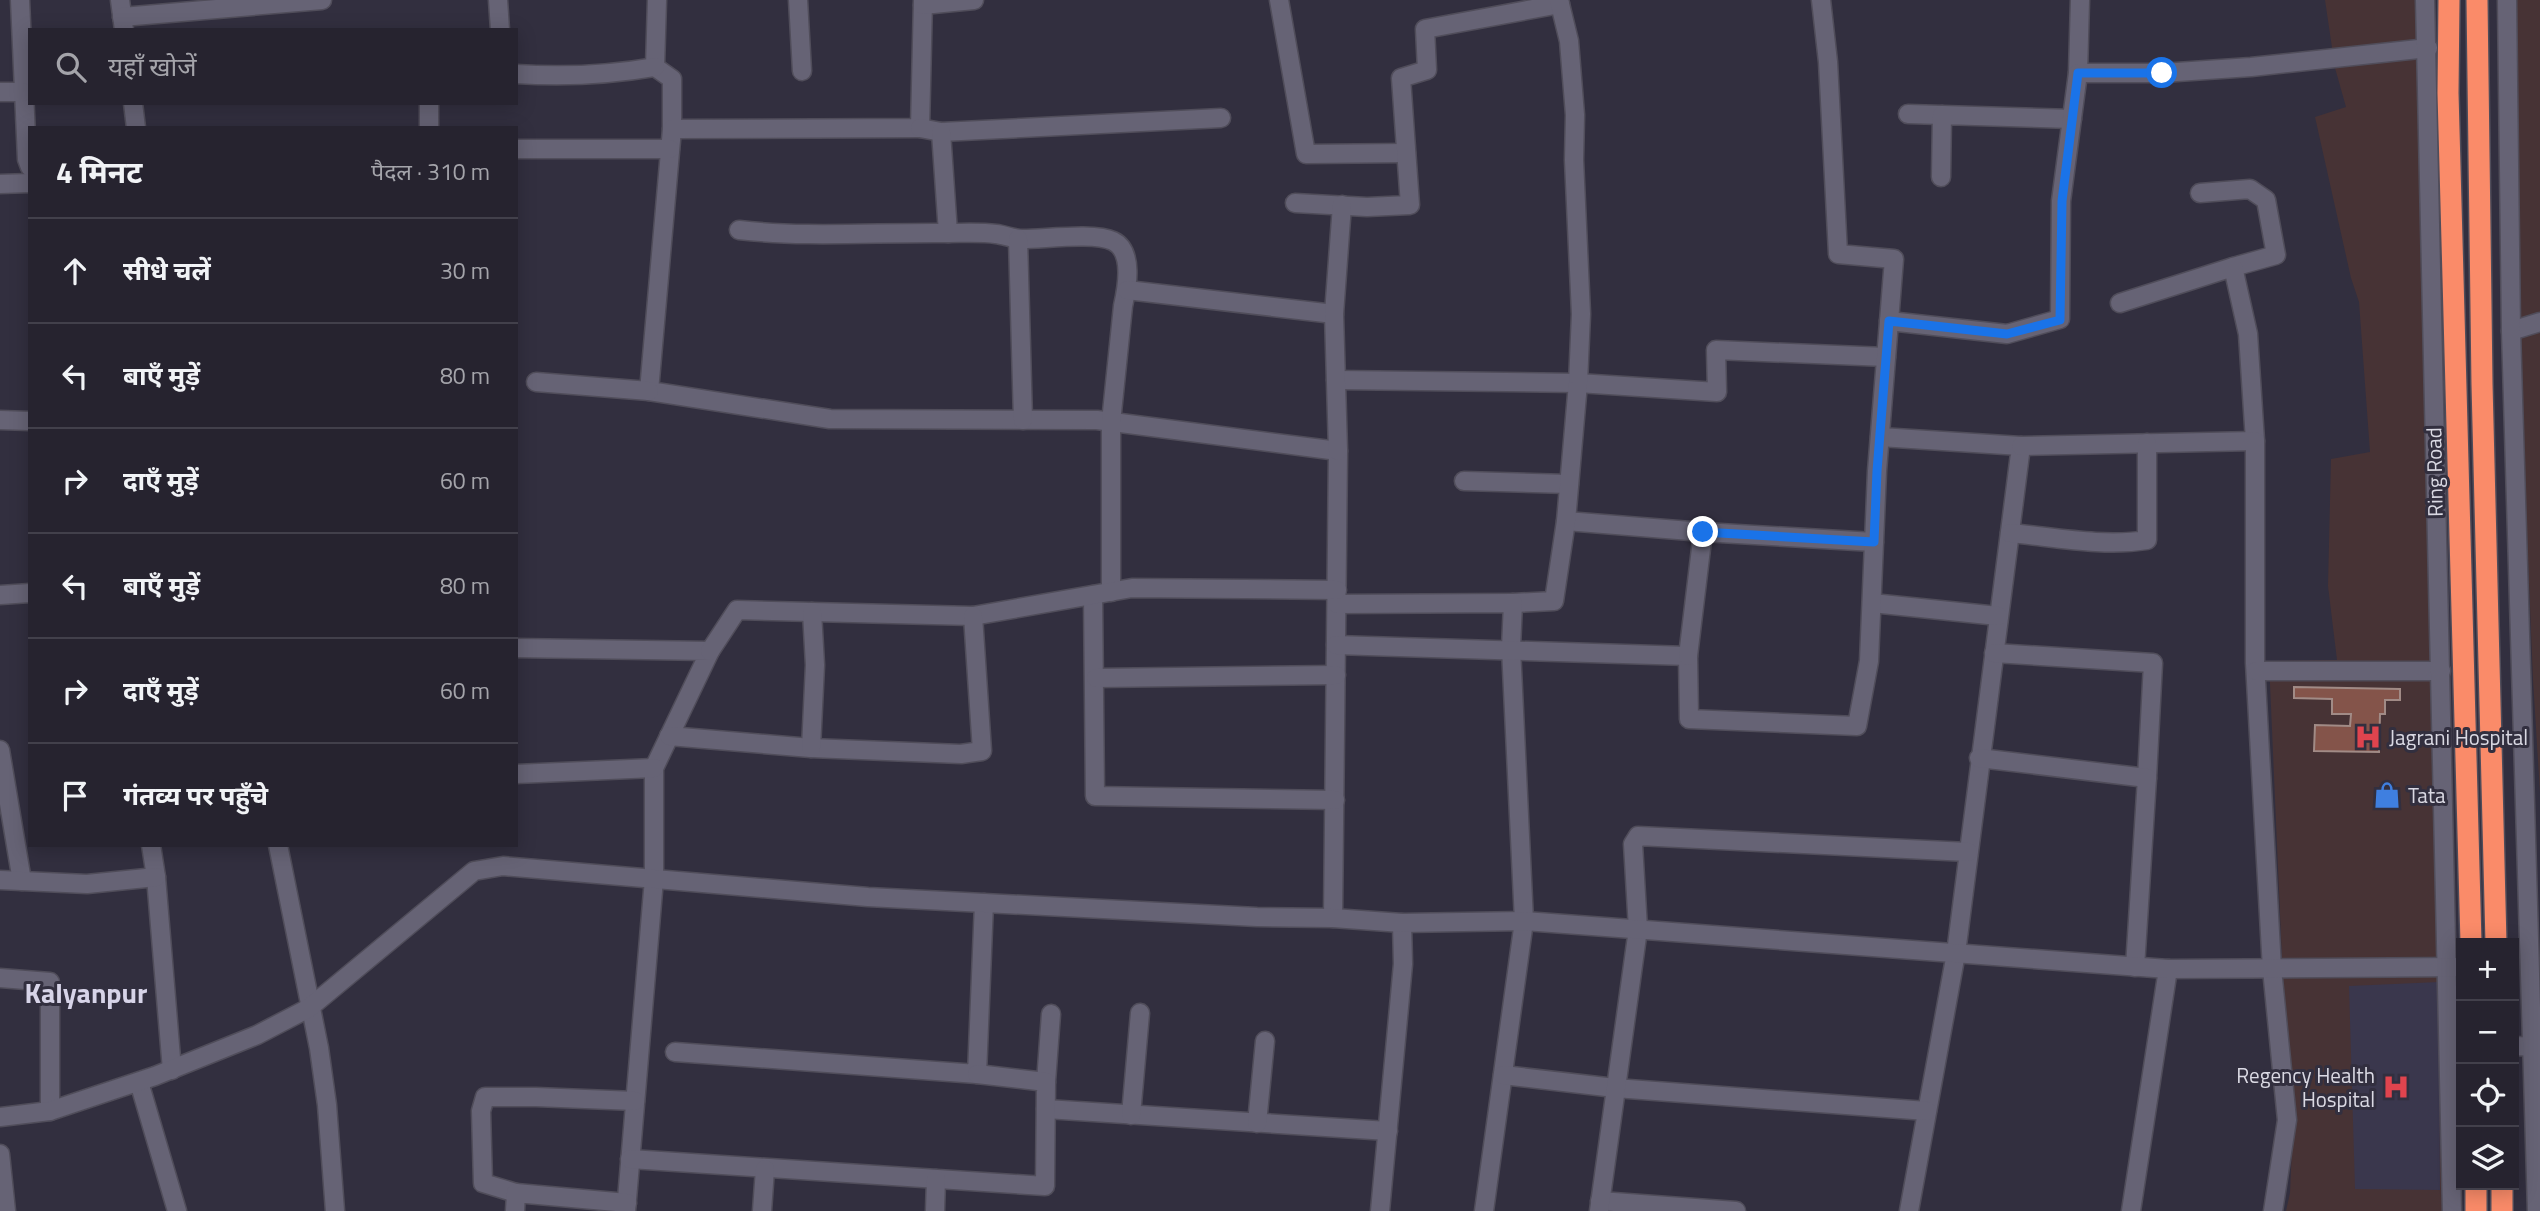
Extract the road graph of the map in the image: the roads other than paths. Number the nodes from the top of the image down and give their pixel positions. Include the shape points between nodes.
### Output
1 (20, 0) edge
2 (322, 0) edge
3 (498, 0) edge
4 (657, 0) edge
5 (798, 0) edge
6 (974, 0) edge
7 (1279, 0) edge
8 (1821, 0) edge
9 (2080, 0) edge
10 (2425, 0) edge
11 (2449, 0) edge
12 (2477, 0) edge
13 (2507, 0) edge
14 (923, 2) edge
15 (1560, 2) edge
16 (218, 4) edge
17 (122, 16) edge
18 (500, 28) edge
19 (2428, 48) junction
20 (654, 67) junction
21 (802, 71) dead end
22 (2078, 73) junction
23 (518, 74) edge
24 (0, 92) edge
25 (23, 92) junction
26 (133, 105) edge
27 (429, 105) edge
28 (1908, 114) dead end
29 (1942, 115) junction
30 (1221, 118) dead end
31 (2072, 120) junction
32 (136, 126) edge
33 (429, 126) edge
34 (920, 128) junction
35 (672, 129) junction
36 (940, 132) junction
37 (518, 149) edge
38 (670, 149) junction
39 (1406, 153) junction
40 (28, 162) edge
41 (1941, 177) dead end
42 (28, 183) edge
43 (0, 184) edge
44 (2200, 193) dead end
45 (1295, 203) dead end
46 (1342, 205) junction
47 (739, 230) dead end
48 (948, 233) junction
49 (1018, 239) junction
50 (2233, 267) junction
51 (1127, 290) junction
52 (2120, 303) dead end
53 (1334, 314) junction
54 (1889, 321) junction
55 (2540, 322) edge
56 (2511, 331) junction
57 (1886, 357) junction
58 (1336, 380) junction
59 (536, 382) dead end
60 (1578, 383) junction
61 (649, 391) junction
62 (0, 420) edge
63 (1023, 420) junction
64 (28, 421) edge
65 (1111, 422) junction
66 (1880, 437) junction
67 (2255, 441) junction
68 (2147, 443) junction
69 (2021, 446) junction
70 (1338, 451) junction
71 (1464, 481) dead end
72 (1569, 484) junction
73 (1566, 521) junction
74 (1703, 532) junction
75 (2010, 533) junction
76 (1874, 542) junction
77 (28, 593) edge
78 (0, 594) edge
79 (1102, 594) junction
80 (1337, 597) junction
81 (1872, 603) junction
82 (1513, 604) junction
83 (811, 612) junction
84 (974, 616) junction
85 (1998, 616) junction
86 (1336, 645) junction
87 (518, 648) edge
88 (1511, 649) junction
89 (710, 652) junction
90 (1994, 653) junction
91 (1688, 656) junction
92 (2256, 671) junction
93 (2441, 671) junction
94 (1336, 675) junction
95 (1096, 678) junction
96 (669, 736) junction
97 (811, 748) junction
98 (0, 750) edge
99 (1979, 758) junction
100 (654, 768) junction
101 (518, 774) edge
102 (2147, 778) junction
103 (3, 788) edge
104 (1335, 800) junction
105 (151, 847) edge
106 (278, 847) edge
107 (1968, 852) junction
108 (156, 877) junction
109 (654, 879) junction
110 (0, 880) edge
111 (22, 881) junction
112 (2534, 900) edge
113 (984, 903) junction
114 (1333, 918) junction
115 (1524, 921) junction
116 (1402, 923) junction
117 (1638, 929) junction
118 (2471, 938) edge
119 (2497, 938) edge
120 (1956, 953) junction
121 (2135, 967) junction
122 (2454, 967) edge
123 (2521, 967) edge
124 (2168, 969) junction
125 (2272, 969) junction
126 (0, 978) edge
127 (309, 1008) junction
128 (1140, 1013) dead end
129 (1051, 1014) dead end
130 (1265, 1041) dead end
131 (2528, 1047) edge
132 (676, 1052) dead end
133 (172, 1070) junction
134 (977, 1074) junction
135 (1503, 1076) junction
136 (139, 1082) junction
137 (1046, 1082) junction
138 (1615, 1088) junction
139 (635, 1101) junction
140 (1046, 1109) junction
141 (50, 1111) junction
142 (1927, 1111) junction
143 (1131, 1115) junction
144 (0, 1117) edge
145 (1257, 1122) junction
146 (1388, 1131) junction
147 (0, 1154) edge
148 (630, 1159) junction
149 (765, 1169) junction
150 (2538, 1169) edge
151 (936, 1179) junction
152 (2476, 1190) edge
153 (2502, 1190) edge
154 (516, 1193) junction
155 (1600, 1206) edge
156 (626, 1207) edge
157 (1688, 1209) edge
158 (6, 1211) edge
159 (177, 1211) edge
160 (335, 1211) edge
161 (515, 1211) edge
162 (762, 1211) edge
163 (935, 1211) edge
164 (1380, 1211) edge
165 (1484, 1211) edge
166 (1736, 1211) edge
167 (1909, 1211) edge
168 (2131, 1211) edge
169 (2273, 1211) edge
170 (2452, 1211) edge
171 (2476, 1211) edge
172 (2502, 1211) edge
173 (2537, 1211) edge

1 - 25 street
2 - 16 street
3 - 18 street
4 - 20 street
5 - 21 street
6 - 14 street
7 - 39 street via 1306,154
8 - 54 street via 1838,254 1894,259
9 - 22 street
10 - 19 street
11 - 118 highway, Ring Road
12 - 119 highway
13 - 56 street
14 - 34 street
15 - 39 street via 1425,29 1427,70 1401,78
15 - 60 street via 1569,41 1575,115 1581,314
16 - 17 street
19 - 22 street via 2175,72
19 - 93 street
20 - 23 street via 618,73
20 - 35 street via 672,79
22 - 31 street
24 - 25 street
25 - 40 street
26 - 32 street
27 - 33 street
28 - 29 street
29 - 31 street
29 - 41 street
30 - 36 street
31 - 54 street via 2062,201 2060,320 2007,334
34 - 35 street
34 - 36 street
35 - 38 street
36 - 48 street
37 - 38 street
38 - 61 street
39 - 46 street via 1410,205
42 - 43 street
44 - 50 street via 2250,189 2266,200 2276,255
45 - 46 street
46 - 53 street
47 - 48 street via 779,235
48 - 49 street
49 - 51 street via 1097,237 1115,242 1126,259
49 - 63 street
50 - 52 street
50 - 67 street via 2248,334
51 - 53 street
51 - 65 street
53 - 58 street
54 - 57 street
55 - 56 street
56 - 112 street
57 - 60 street via 1716,350 1717,392
57 - 66 street
58 - 60 street
58 - 70 street
59 - 61 street
60 - 72 street
61 - 63 street via 830,419
62 - 64 street
63 - 65 street
65 - 70 street
65 - 79 street
66 - 69 street
66 - 76 street
67 - 68 street
67 - 92 street
68 - 69 street
68 - 75 street via 2147,540 2092,541
69 - 75 street
70 - 80 street
71 - 72 street
72 - 73 street
73 - 74 street
73 - 82 street via 1554,601
74 - 76 street
74 - 91 street
75 - 85 street
76 - 81 street
77 - 78 street
79 - 80 street via 1132,589
79 - 84 street
79 - 95 street
80 - 82 street
80 - 86 street
81 - 85 street
81 - 91 street via 1869,662 1857,726 1689,719
82 - 88 street
83 - 84 street
83 - 89 street via 737,610
83 - 97 street via 815,665
84 - 97 street via 982,751
85 - 90 street
86 - 88 street
86 - 94 street
87 - 89 street
88 - 91 street
88 - 115 street
89 - 96 street
90 - 99 street
90 - 102 street via 2153,663
92 - 93 street
92 - 125 street
93 - 122 street
94 - 95 street
94 - 104 street
95 - 104 street via 1095,796
96 - 97 street
96 - 100 street
98 - 103 street
99 - 102 street
99 - 107 street
100 - 101 street
100 - 109 street
102 - 121 street
103 - 111 street
104 - 114 street
105 - 108 street
106 - 127 street
107 - 117 street via 1638,836 1633,844
107 - 120 street
108 - 111 street via 87,884
108 - 133 street
109 - 113 street
109 - 127 street via 503,866 474,872
109 - 139 street
110 - 111 street
112 - 123 street
113 - 114 street
113 - 134 street
114 - 116 street
115 - 116 street
115 - 117 street
115 - 135 street
116 - 146 street via 1403,964
117 - 120 street
117 - 138 street
120 - 121 street
120 - 142 street
121 - 124 street
122 - 125 street
122 - 170 street
123 - 131 street
124 - 125 street
124 - 168 street
125 - 169 street via 2287,1120
126 - 141 street via 50,982
127 - 133 street
127 - 160 street via 327,1105
128 - 143 street
129 - 137 street
130 - 145 street
131 - 150 street
132 - 134 street
133 - 136 street
134 - 137 street
135 - 138 street
135 - 165 street
136 - 141 street
136 - 159 street
137 - 140 street
138 - 142 street
138 - 155 street
139 - 148 street
139 - 154 street via 485,1097 481,1111 483,1183
140 - 143 street
140 - 151 street via 1045,1186
141 - 144 street
142 - 167 street
143 - 145 street
145 - 146 street
146 - 164 street
147 - 158 street
148 - 149 street
148 - 156 street
149 - 151 street
149 - 162 street
150 - 173 street
151 - 163 street
152 - 171 highway
153 - 172 highway
154 - 156 street
154 - 161 street
155 - 157 street
157 - 166 street

